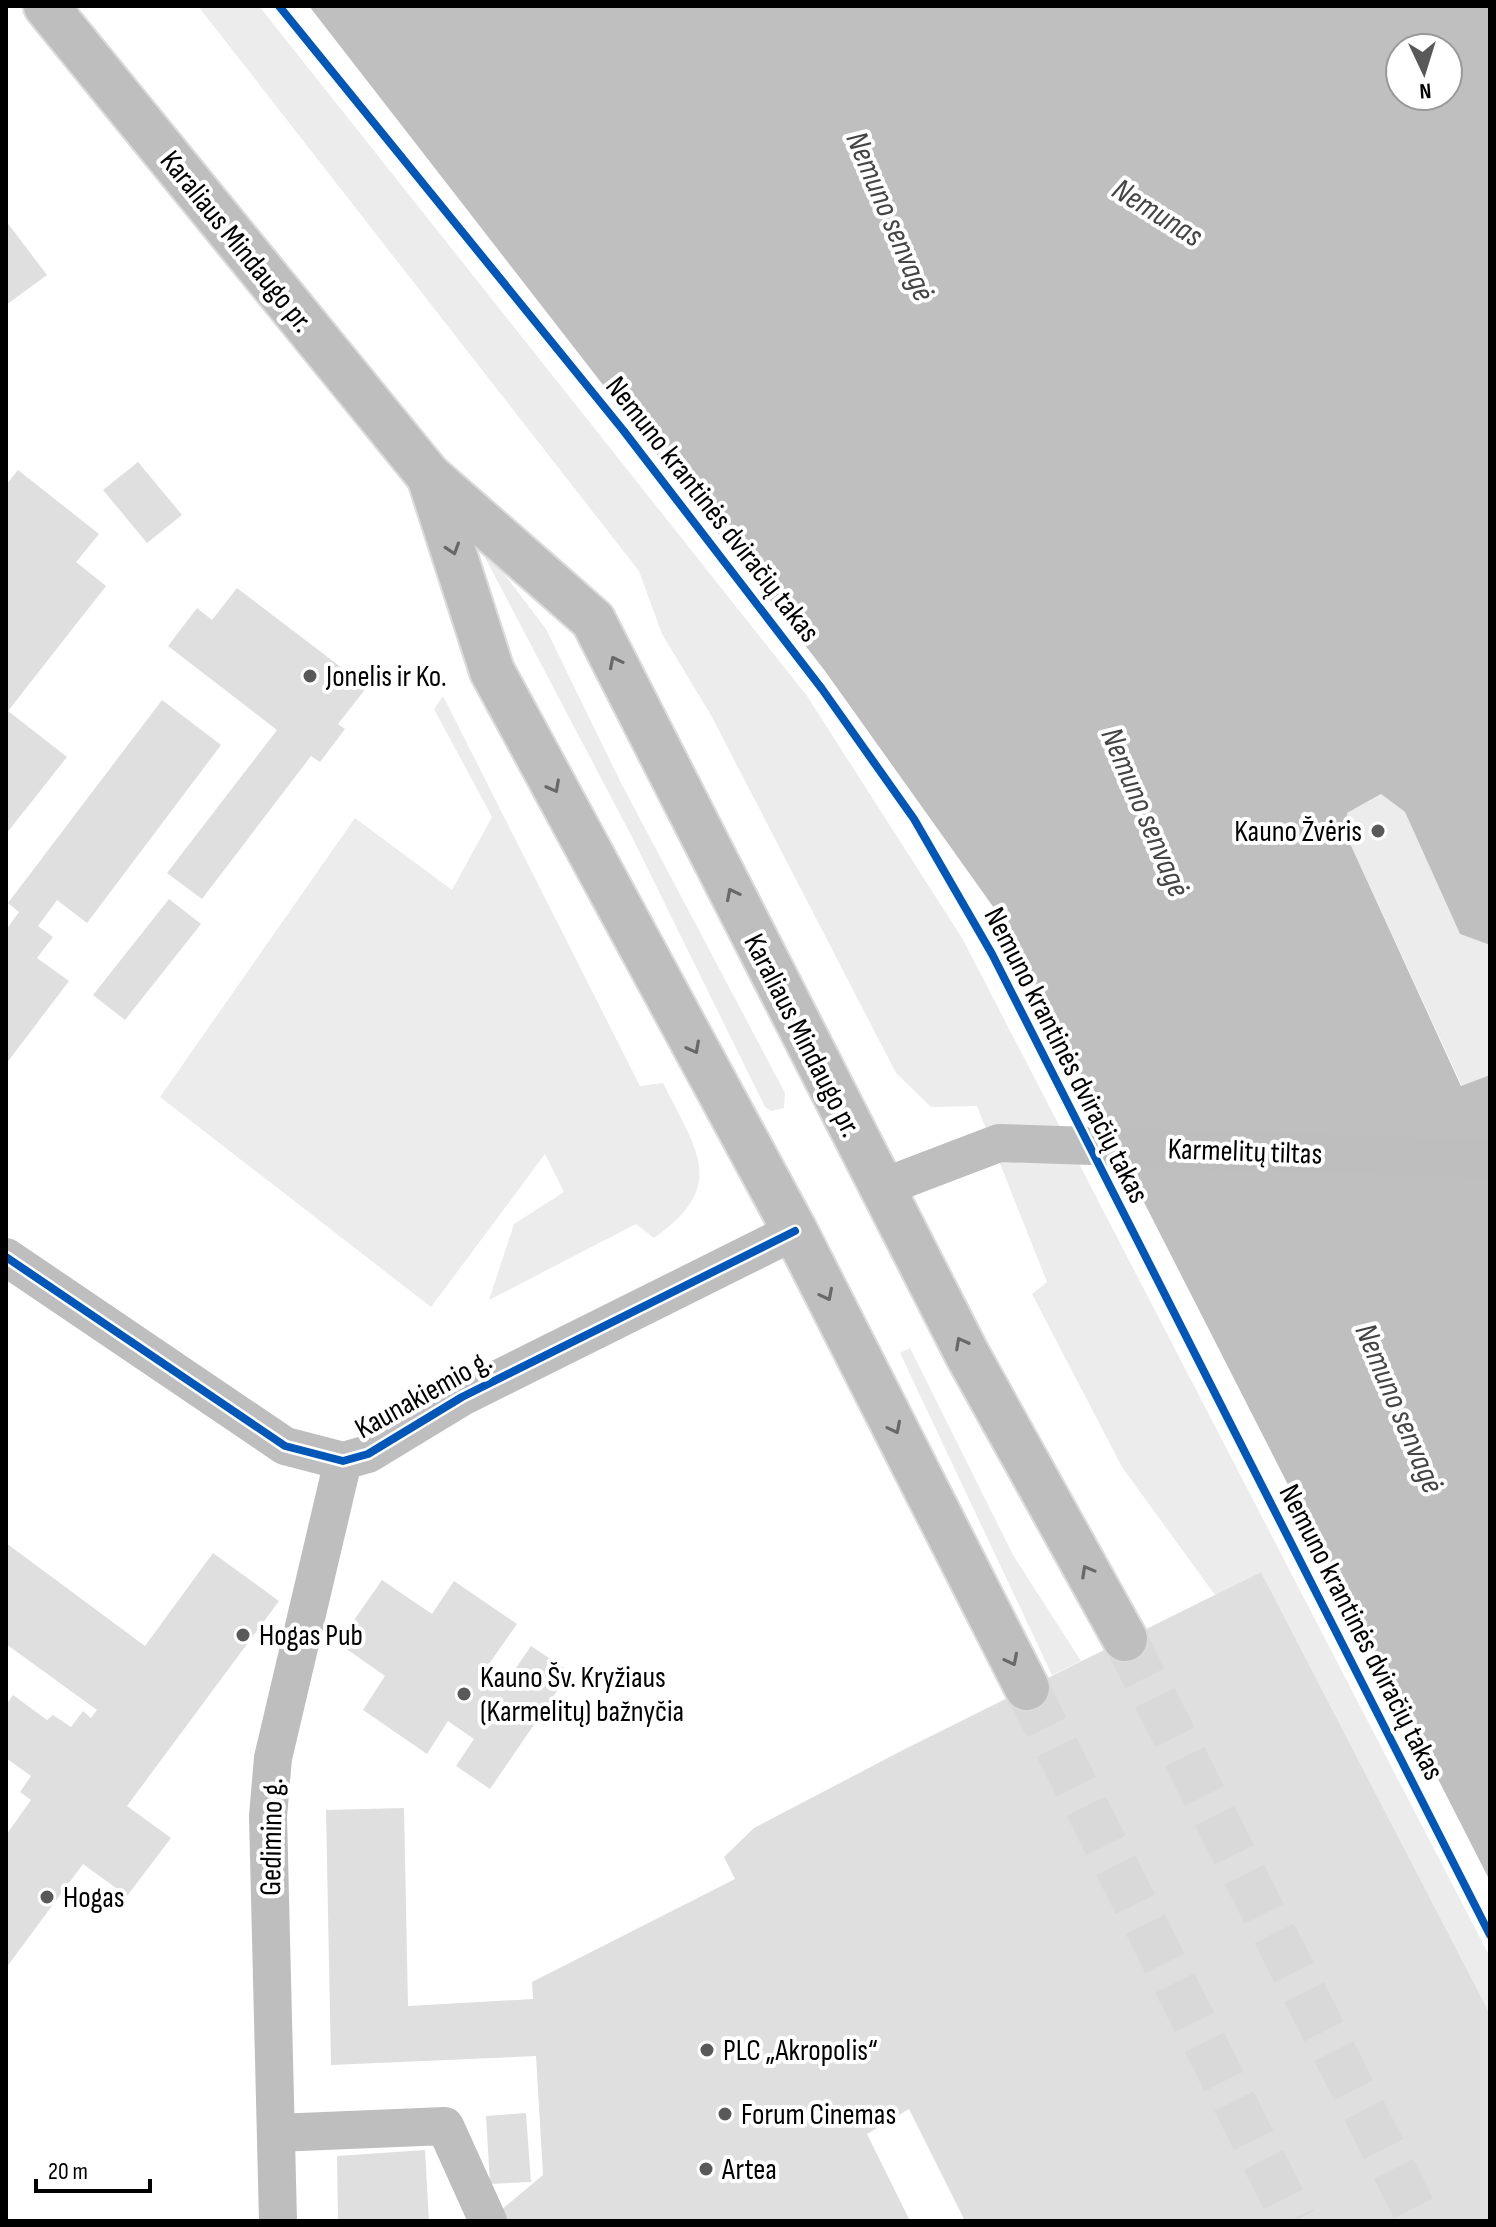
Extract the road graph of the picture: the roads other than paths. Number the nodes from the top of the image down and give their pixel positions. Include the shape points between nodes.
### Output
1 (46, 6) edge
2 (428, 475) junction
3 (1490, 1159) edge
4 (881, 1188) junction
5 (795, 1231) junction
6 (6, 1257) edge
7 (343, 1461) junction
8 (1125, 1639) tunnel mouth
9 (1027, 1688) tunnel mouth
10 (276, 2133) junction
11 (278, 2221) edge
12 (488, 2221) edge

1 - 2 main road, Karaliaus Mindaugo pr.
4 -> 2 main road, Karaliaus Mindaugo pr. via 593,620
2 -> 5 main road, Karaliaus Mindaugo pr. via 492,671
3 - 4 street, Karmelitų tiltas via 999,1143
8 -> 4 main road, Karaliaus Mindaugo pr.
5 - 7 street, Kaunakiemio g. via 462,1397 368,1454
5 -> 9 main road, Karaliaus Mindaugo pr.
6 - 7 street, Kaunakiemio g. via 285,1446
7 - 10 street, Gedimino g. via 273,1758 268,1816
10 - 11 street, Gedimino g.
10 - 12 street via 445,2126

